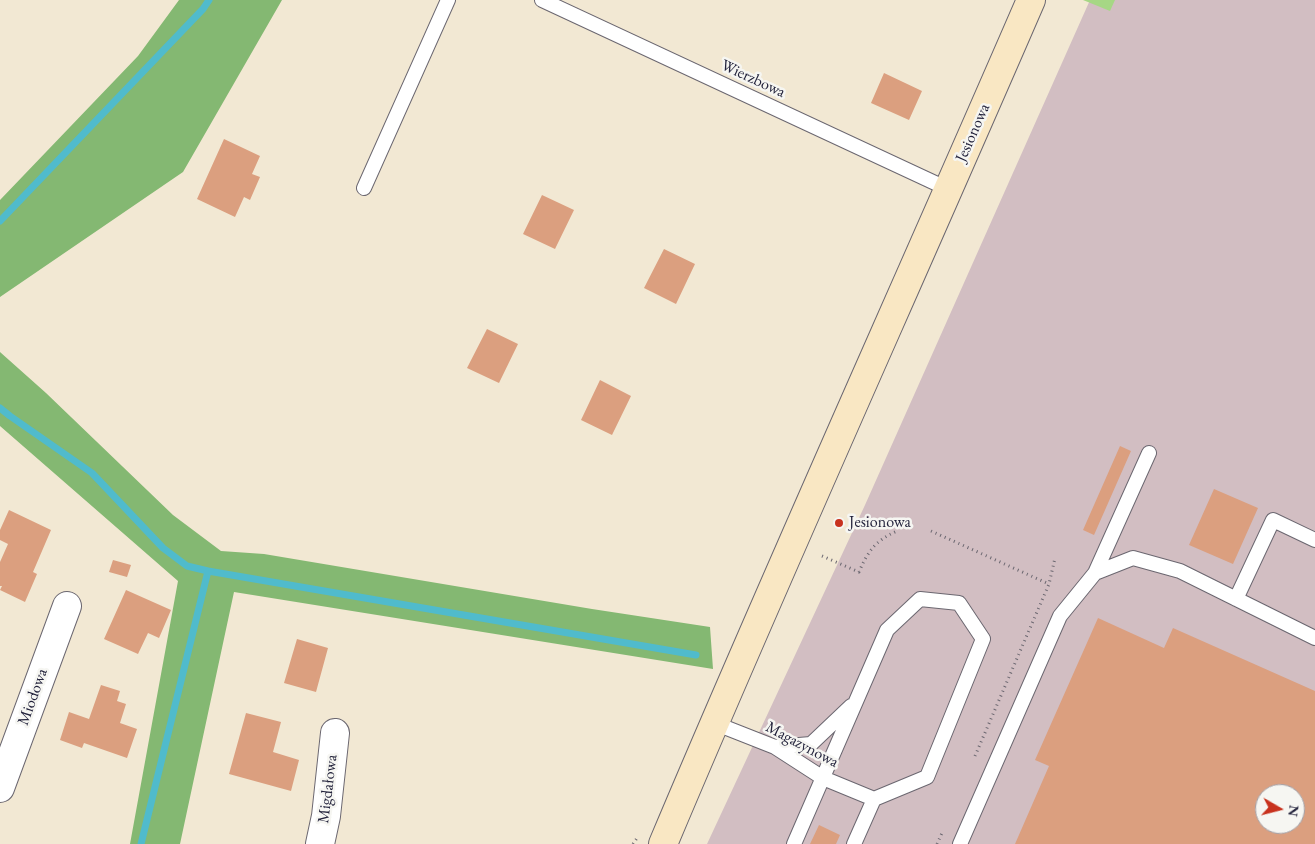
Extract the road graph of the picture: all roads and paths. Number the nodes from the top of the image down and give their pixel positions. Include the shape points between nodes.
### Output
1 (448, 0) edge
2 (542, 0) edge
3 (1031, 0) edge
4 (364, 188) dead end
5 (948, 189) junction
6 (1149, 453) dead end
7 (897, 531) dead end
8 (931, 531) dead end
9 (1315, 540) edge
10 (822, 556) dead end
11 (1055, 558) dead end
12 (1095, 573) junction
13 (1049, 584) junction
14 (1236, 599) junction
15 (67, 606) dead end
16 (1315, 638) edge
17 (857, 700) junction
18 (714, 723) junction
19 (335, 733) dead end
20 (775, 747) junction
21 (975, 758) dead end
22 (822, 778) junction
23 (0, 788) edge
24 (874, 799) junction
25 (944, 828) dead end
26 (320, 844) edge
27 (663, 844) edge
28 (794, 844) edge
29 (854, 844) edge
30 (937, 844) edge
31 (960, 844) edge

1 - 4 lane
2 - 5 lane, Wierzbowa
3 - 5 street, Jesionowa
5 - 18 street, Jesionowa
6 - 12 lane
7 - 10 path via 871,549 859,572
8 - 13 path
9 - 14 lane via 1273,520
11 - 13 path
12 - 14 lane via 1134,558 1180,571
12 - 31 lane via 1060,616
13 - 21 path
14 - 16 lane
15 - 23 street, Miodowa
17 - 20 lane via 811,744
17 - 22 lane
17 - 24 lane via 887,630 920,599 959,603 983,639 927,777
18 - 20 lane, Magazynowa
18 - 27 street, Jesionowa
19 - 26 street, Migdałowa
20 - 22 lane, Magazynowa
22 - 24 lane, Magazynowa
22 - 28 lane
24 - 29 lane
25 - 30 path

